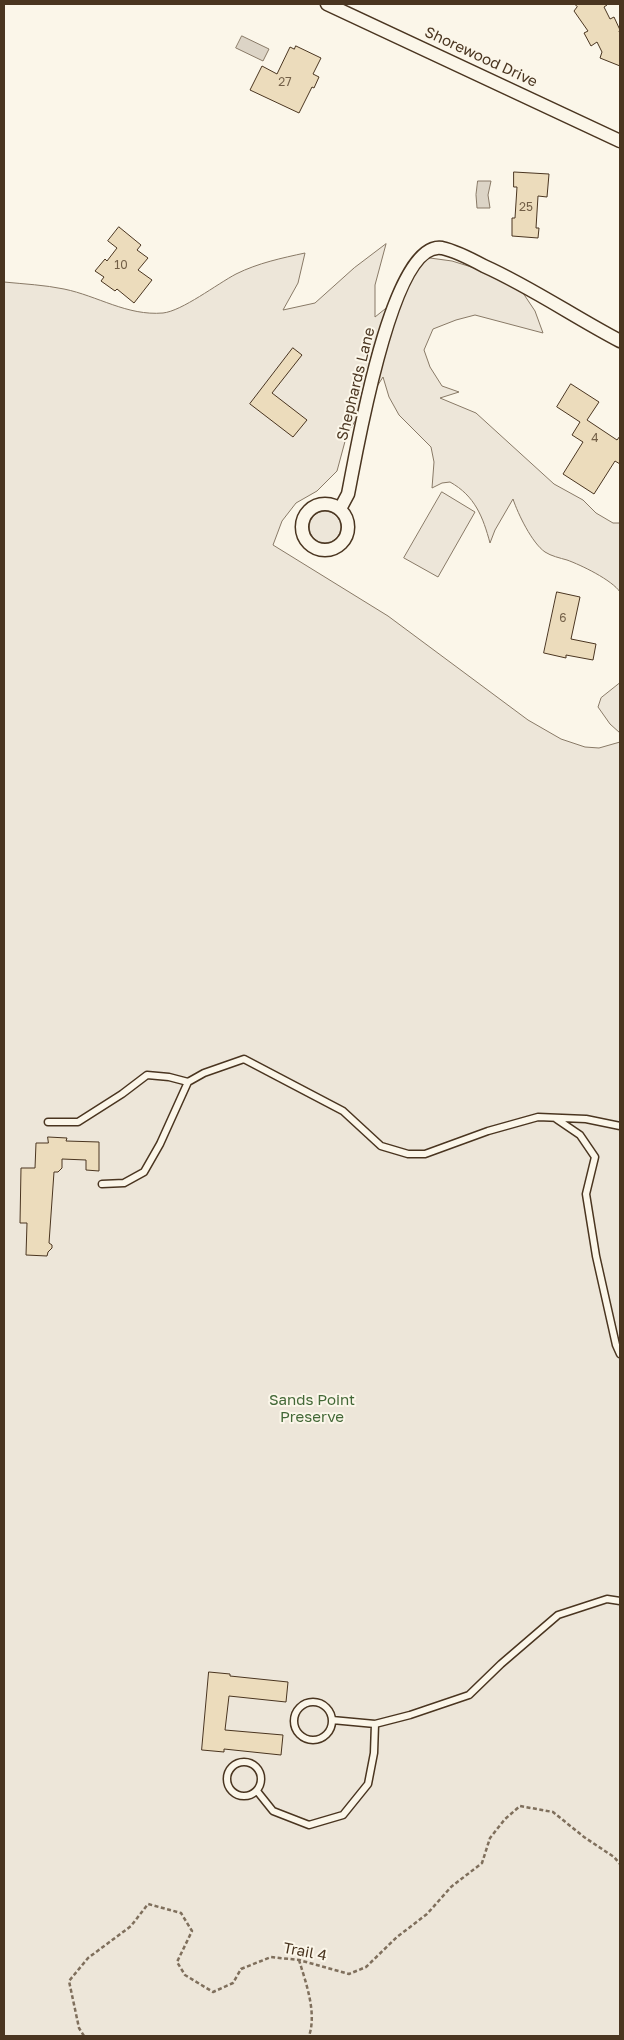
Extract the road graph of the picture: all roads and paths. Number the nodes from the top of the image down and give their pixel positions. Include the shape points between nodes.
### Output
1 (327, 4) edge
2 (620, 141) edge
3 (620, 340) edge
4 (340, 510) dead end
5 (188, 1082) junction
6 (554, 1118) junction
7 (48, 1122) dead end
8 (620, 1126) edge
9 (102, 1184) dead end
10 (620, 1354) edge
11 (620, 1601) edge
12 (332, 1720) junction
13 (375, 1724) junction
14 (256, 1791) junction
15 (620, 1864) edge
16 (300, 1960) junction
17 (84, 2036) edge
18 (309, 2036) edge

1 - 2 street, Shorewood Drive
3 - 4 street, Shephards Lane via 519,282 453,251 440,248 425,253 412,267 391,314 375,365 348,494
5 - 6 lane via 244,1059 342,1110 381,1146 408,1154 425,1154 538,1117
5 - 7 lane via 147,1075 78,1122
5 - 9 lane via 144,1172 124,1182
6 - 8 lane via 586,1119
6 - 10 lane via 580,1135 595,1157 586,1194 596,1256
11 - 13 lane via 607,1599 558,1615 469,1695
12 - 12 lane via 327,1708 310,1702 299,1708 294,1726 301,1737 313,1741 325,1736
12 - 13 lane
13 - 14 lane via 368,1784 343,1814 309,1826 273,1811
14 - 14 lane via 261,1780 258,1769 242,1762 232,1767 226,1777 228,1788 242,1797
15 - 16 path, Trail 4 via 553,1812 520,1806 490,1838 482,1863 451,1887 427,1914 366,1967 349,1974
16 - 17 path, Trail 4 via 271,1957 241,1969 233,1983 213,1992 185,1975 177,1962 192,1931 181,1913 148,1904 131,1926 88,1958 69,1981 79,2028
16 - 18 path via 308,1991 312,2027

